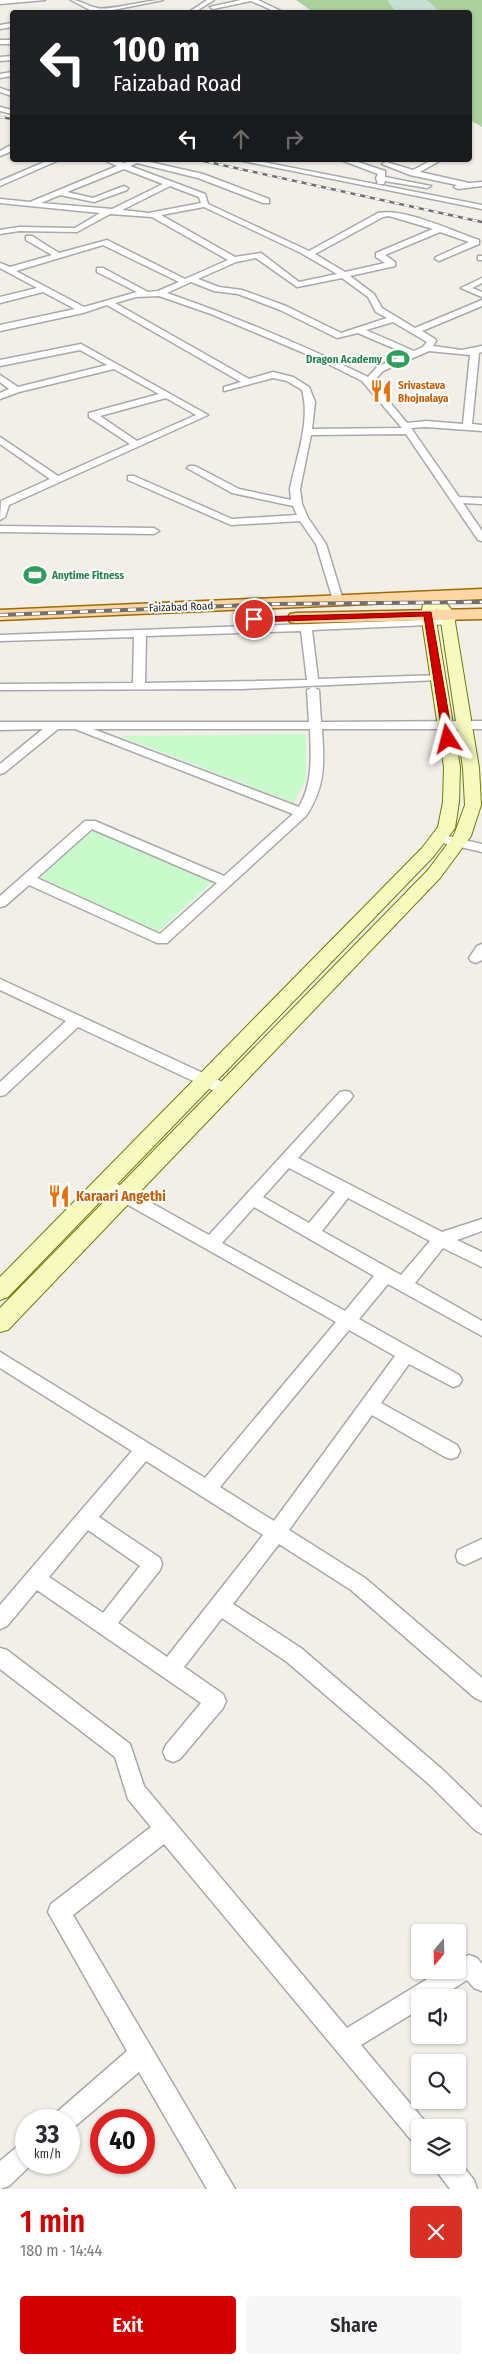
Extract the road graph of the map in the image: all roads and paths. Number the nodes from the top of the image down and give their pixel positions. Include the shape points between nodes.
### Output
1 (42, 0) edge
2 (74, 0) edge
3 (160, 0) edge
4 (252, 0) edge
5 (0, 2) edge
6 (208, 2) edge
7 (136, 4) junction
8 (214, 7) junction
9 (96, 10) edge
10 (109, 10) edge
11 (137, 10) edge
12 (195, 10) edge
13 (222, 10) edge
14 (275, 10) edge
15 (50, 162) edge
16 (113, 162) edge
17 (131, 162) edge
18 (143, 162) edge
19 (251, 162) edge
20 (272, 162) edge
21 (352, 162) edge
22 (433, 162) edge
23 (386, 164) dead end
24 (264, 165) junction
25 (123, 166) junction
26 (413, 173) junction
27 (380, 178) junction
28 (0, 184) edge
29 (168, 184) junction
30 (482, 184) edge
31 (467, 185) junction
32 (124, 188) dead end
33 (383, 189) junction
34 (451, 190) junction
35 (59, 192) junction
36 (434, 198) junction
37 (0, 201) edge
38 (266, 201) dead end
39 (19, 202) junction
40 (31, 203) junction
41 (205, 204) junction
42 (482, 207) edge
43 (19, 211) dead end
44 (110, 212) junction
45 (152, 214) junction
46 (19, 220) dead end
47 (19, 229) junction
48 (438, 230) junction
49 (0, 232) edge
50 (29, 238) dead end
51 (309, 254) junction
52 (59, 256) junction
53 (439, 259) dead end
54 (234, 260) junction
55 (0, 265) edge
56 (10, 270) junction
57 (100, 270) dead end
58 (342, 276) junction
59 (189, 280) junction
60 (482, 280) edge
61 (44, 289) junction
62 (160, 293) junction
63 (146, 294) junction
64 (482, 295) edge
65 (0, 300) edge
66 (108, 302) junction
67 (482, 303) edge
68 (83, 310) junction
69 (394, 319) junction
70 (0, 328) edge
71 (358, 330) junction
72 (415, 331) junction
73 (427, 347) junction
74 (479, 351) edge
75 (414, 354) junction
76 (0, 362) edge
77 (116, 366) junction
78 (0, 378) edge
79 (477, 380) edge
80 (368, 382) junction
81 (249, 383) junction
82 (16, 390) junction
83 (227, 390) dead end
84 (168, 395) junction
85 (0, 396) edge
86 (467, 426) junction
87 (482, 428) edge
88 (406, 429) junction
89 (308, 432) junction
90 (0, 440) edge
91 (136, 444) junction
92 (192, 468) dead end
93 (131, 478) dead end
94 (58, 480) junction
95 (456, 500) junction
96 (482, 501) edge
97 (297, 504) junction
98 (1, 511) edge
99 (303, 518) junction
100 (0, 529) edge
101 (154, 531) dead end
102 (482, 538) edge
103 (482, 594) edge
104 (432, 595) junction
105 (338, 600) junction
106 (482, 614) edge
107 (0, 615) edge
108 (439, 618) junction
109 (306, 627) junction
110 (0, 628) edge
111 (140, 633) junction
112 (0, 638) edge
113 (438, 677) junction
114 (139, 686) junction
115 (313, 686) junction
116 (0, 687) edge
117 (315, 725) junction
118 (464, 725) edge
119 (0, 726) edge
120 (55, 726) junction
121 (73, 726) junction
122 (0, 770) edge
123 (302, 813) junction
124 (439, 838) junction
125 (457, 842) junction
126 (482, 848) edge
127 (28, 878) junction
128 (226, 882) junction
129 (0, 903) edge
130 (0, 984) edge
131 (76, 1020) junction
132 (206, 1080) junction
133 (226, 1090) junction
134 (0, 1091) edge
135 (345, 1096) dead end
136 (288, 1160) junction
137 (104, 1184) junction
138 (346, 1190) junction
139 (124, 1195) junction
140 (252, 1199) junction
141 (482, 1225) edge
142 (311, 1232) junction
143 (441, 1239) junction
144 (211, 1244) junction
145 (482, 1260) edge
146 (386, 1274) junction
147 (404, 1284) junction
148 (0, 1291) edge
149 (348, 1321) junction
150 (0, 1323) edge
151 (482, 1329) edge
152 (406, 1354) junction
153 (0, 1359) edge
154 (453, 1380) dead end
155 (369, 1405) junction
156 (144, 1450) junction
157 (450, 1451) dead end
158 (207, 1490) junction
159 (86, 1518) junction
160 (276, 1533) junction
161 (35, 1578) junction
162 (220, 1606) junction
163 (0, 1620) edge
164 (105, 1625) junction
165 (0, 1657) edge
166 (170, 1668) junction
167 (482, 1691) edge
168 (173, 1752) dead end
169 (482, 1823) edge
170 (166, 1829) junction
171 (482, 1980) edge
172 (345, 2042) junction
173 (142, 2054) junction
174 (78, 2109) edge
175 (411, 2122) edge
176 (15, 2164) edge
177 (453, 2174) edge
178 (0, 2177) edge
179 (223, 2189) edge
180 (465, 2189) edge

1 - 5 street
2 - 9 street
3 - 7 street
4 - 8 street
4 - 14 street
6 - 8 street
6 - 12 street
7 - 10 street
7 - 11 street via 145,8
8 - 13 street
15 - 28 street
16 - 25 street
17 - 25 street
18 - 38 street via 200,176
19 - 24 street
20 - 24 street
21 - 27 street via 382,173
22 - 26 street
23 - 26 street
24 - 33 street
25 - 29 street
25 - 35 street
26 - 31 street
27 - 33 street
27 - 34 street
29 - 41 street via 202,196
29 - 44 street
30 - 31 street
31 - 34 street
32 - 35 street via 94,200
33 - 36 street
34 - 36 street
35 - 40 street
36 - 42 street
37 - 39 street
39 - 40 street
39 - 43 street
40 - 44 street
41 - 45 street
41 - 51 street
44 - 45 street
44 - 47 street via 77,230
45 - 54 street
46 - 47 street
47 - 49 street
48 - 51 street via 407,218 380,215
48 - 53 street via 476,242
48 - 58 street via 379,255 392,264
50 - 52 street
51 - 58 street
52 - 56 street
52 - 59 street via 104,242
54 - 58 street via 258,255 297,285
54 - 59 street
55 - 56 street
56 - 61 street
57 - 63 street
58 - 69 street via 371,296 379,310
59 - 62 street
59 - 71 street via 239,292 283,308 340,336
60 - 64 street via 465,288
61 - 65 street
61 - 68 street
62 - 63 street
62 - 80 street via 214,312
63 - 66 street
66 - 68 street
66 - 81 street
67 - 72 street
68 - 70 street
69 - 71 street
69 - 72 street
71 - 75 street
72 - 73 street via 432,341
73 - 74 street via 456,352
73 - 75 street
74 - 79 street
75 - 80 street via 380,369
76 - 77 street via 81,347
77 - 82 street
77 - 84 street
78 - 82 street
79 - 86 street
80 - 88 street
81 - 83 street
81 - 89 street via 273,375 290,379 306,389 310,402
82 - 85 street
84 - 91 street via 203,415
84 - 91 street via 92,415
86 - 87 street
86 - 88 street via 426,424
88 - 89 street
88 - 95 street
89 - 97 street via 295,489
90 - 94 street
91 - 94 street
92 - 97 street via 236,491
93 - 99 street via 231,522
94 - 98 street via 5,503
95 - 96 street
95 - 102 street
97 - 99 street
99 - 105 street via 321,544
100 - 101 street
103 - 104 main road, Faizabad Road
104 - 105 main road, Faizabad Road
104 - 108 street
105 - 107 main road, Faizabad Road
106 - 108 main road, Faizabad Road
108 - 109 street
108 - 110 main road, Faizabad Road
108 - 113 street
108 - 118 street
109 - 111 street
109 - 115 street
111 - 112 street
111 - 114 street
113 - 115 street
113 - 118 street
114 - 115 street
114 - 116 street
115 - 117 street
117 - 118 street
117 - 121 street
117 - 123 street via 318,764 314,794
118 - 124 street via 452,767 446,828
118 - 125 street via 473,805
119 - 120 street
120 - 121 street
120 - 122 street
121 - 123 street
123 - 128 street
124 - 125 street
124 - 132 street
125 - 126 street
125 - 133 street via 434,874
127 - 128 street via 90,824
127 - 128 street via 162,940
127 - 129 street
130 - 131 street
131 - 132 street
131 - 134 street
132 - 133 street
132 - 137 street
133 - 139 street
135 - 136 street
136 - 138 street
136 - 140 street
137 - 139 street
137 - 148 street
138 - 142 street
138 - 143 street
139 - 144 street
139 - 150 street
140 - 142 street
140 - 144 street
141 - 143 street
142 - 146 street
143 - 145 street
143 - 147 street
144 - 149 street
146 - 147 street
146 - 149 street
147 - 151 street
149 - 152 street
149 - 158 street
152 - 154 street
152 - 155 street
153 - 156 street
155 - 157 street
155 - 160 street
156 - 158 street
156 - 159 street
158 - 160 street
159 - 161 street
159 - 164 street via 153,1564
160 - 162 street
160 - 167 street via 358,1584
161 - 163 street
161 - 164 street
162 - 166 street
162 - 169 street via 294,1655 437,1778
164 - 166 street
165 - 170 street via 123,1751 135,1792
166 - 168 street via 216,1701
170 - 172 street
170 - 173 street via 60,1912
171 - 172 street via 469,1966
172 - 175 street
173 - 174 street
173 - 179 street
176 - 178 street
177 - 180 street

